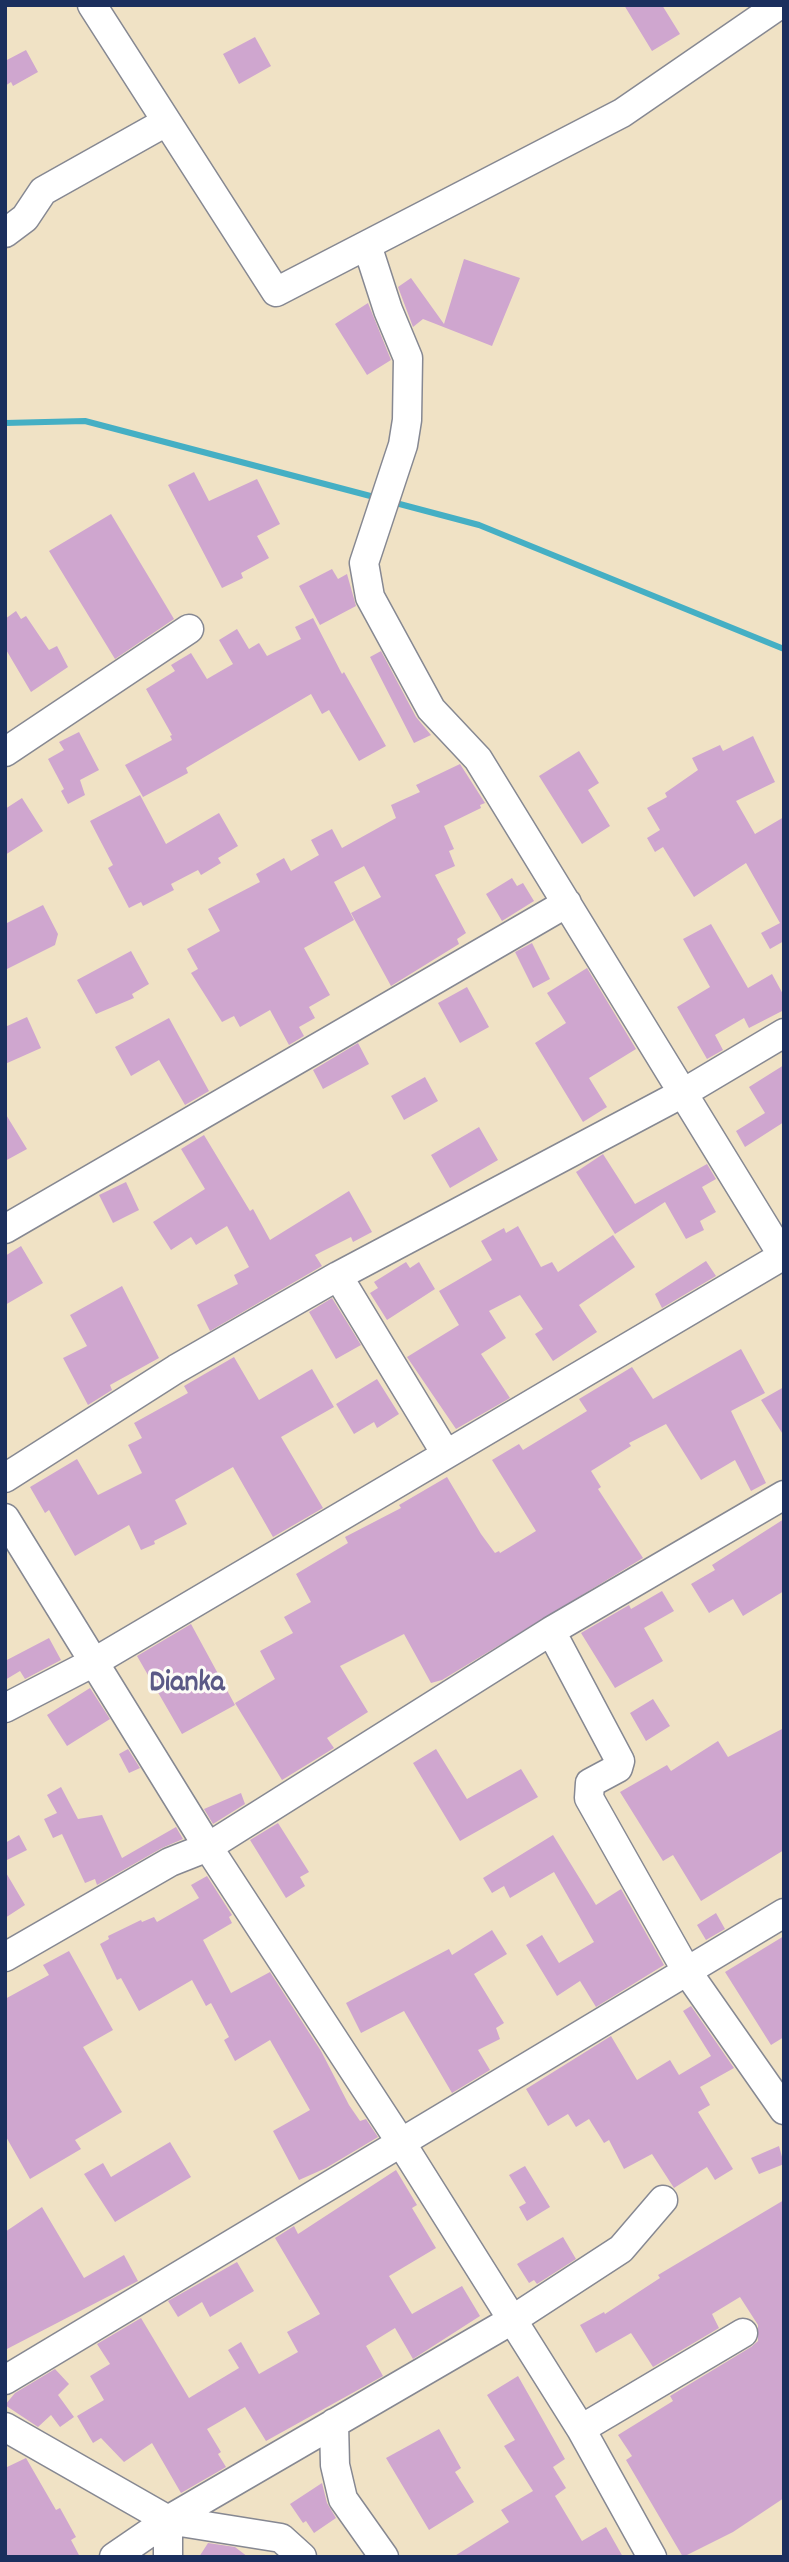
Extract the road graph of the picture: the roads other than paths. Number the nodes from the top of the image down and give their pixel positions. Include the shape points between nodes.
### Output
1 (92, 5) edge
2 (779, 5) edge
3 (166, 122) junction
4 (5, 233) edge
5 (367, 245) junction
6 (189, 629) dead end
7 (5, 751) edge
8 (567, 903) junction
9 (784, 1033) edge
10 (683, 1093) junction
11 (5, 1229) edge
12 (783, 1256) edge
13 (338, 1276) junction
14 (446, 1454) junction
15 (5, 1478) edge
16 (784, 1494) edge
17 (5, 1518) edge
18 (551, 1631) junction
19 (96, 1661) junction
20 (5, 1708) edge
21 (208, 1847) junction
22 (784, 1913) edge
23 (5, 1958) edge
24 (686, 1970) junction
25 (784, 2110) edge
26 (400, 2141) junction
27 (663, 2200) dead end
28 (512, 2320) junction
29 (743, 2333) dead end
30 (5, 2379) edge
31 (334, 2423) junction
32 (581, 2429) junction
33 (11, 2438) edge
34 (168, 2520) junction
35 (114, 2557) edge
36 (168, 2557) edge
37 (302, 2557) edge
38 (384, 2557) edge
39 (652, 2557) edge

1 - 3 street
2 - 5 street via 622,113
3 - 4 street via 43,191 25,218
3 - 5 street via 276,292
5 - 8 street via 408,358 405,432 364,563 365,583 431,709 478,759
6 - 7 street
8 - 10 street
8 - 11 street
9 - 10 street
10 - 12 street
10 - 13 street
12 - 14 street
13 - 14 street
13 - 15 street via 176,1369
14 - 19 street
16 - 18 street
17 - 19 street
18 - 21 street
18 - 24 street via 620,1761 618,1768 590,1783 589,1798
19 - 20 street
19 - 21 street
21 - 23 street via 170,1862
21 - 26 street
22 - 24 street
24 - 25 street
24 - 26 street
26 - 28 street
26 - 30 street
27 - 28 street via 621,2249
28 - 31 street
28 - 32 street
29 - 32 street
31 - 34 street
31 - 38 street via 335,2465 344,2499
32 - 39 street
33 - 34 street
34 - 35 street
34 - 36 street
34 - 37 street via 281,2539

